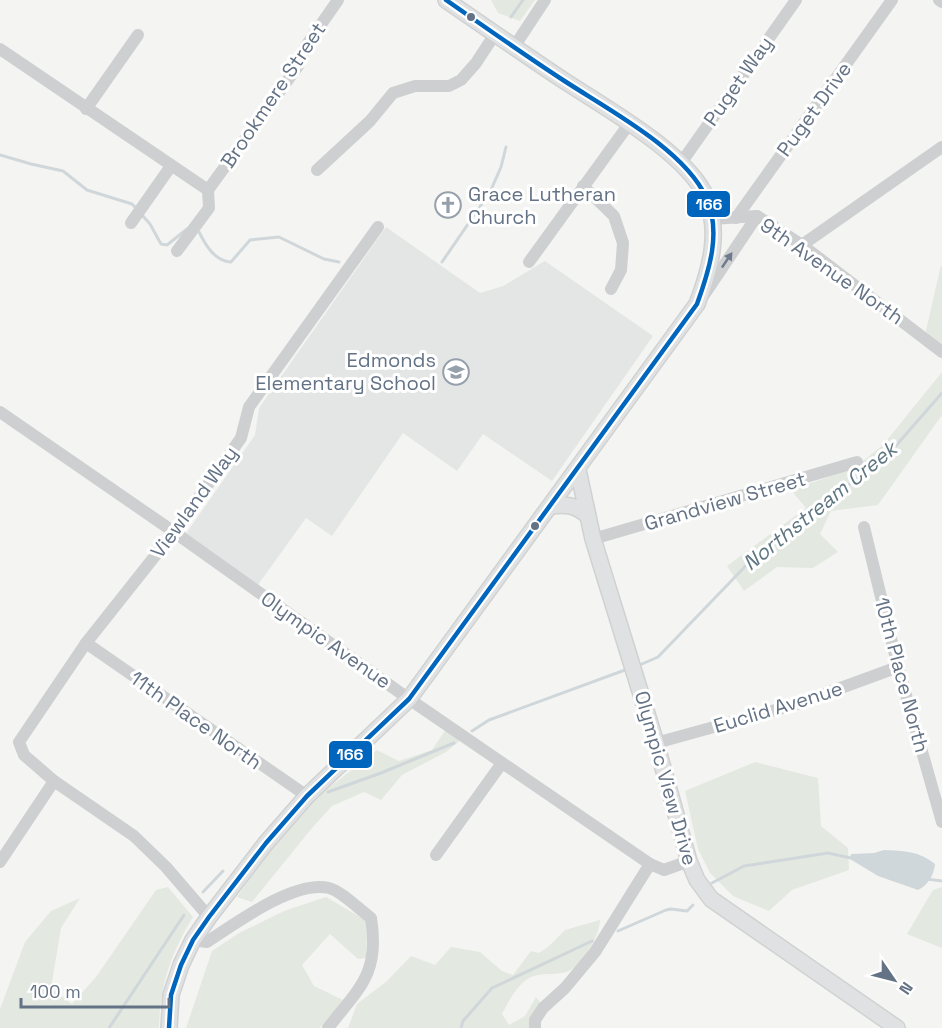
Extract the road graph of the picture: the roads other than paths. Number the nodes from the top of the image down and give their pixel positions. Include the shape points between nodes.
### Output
1 (338, 0) edge
2 (446, 0) edge
3 (545, 0) edge
4 (796, 0) edge
5 (892, 0) edge
6 (495, 34) junction
7 (138, 35) dead end
8 (514, 46) junction
9 (0, 49) edge
10 (86, 109) junction
11 (629, 124) junction
12 (942, 147) edge
13 (681, 163) junction
14 (171, 166) junction
15 (317, 170) dead end
16 (583, 186) junction
17 (208, 190) junction
18 (757, 216) junction
19 (736, 218) junction
20 (712, 219) junction
21 (131, 223) dead end
22 (378, 227) dead end
23 (802, 245) junction
24 (177, 251) dead end
25 (528, 262) dead end
26 (611, 289) dead end
27 (698, 303) junction
28 (942, 352) edge
29 (0, 411) edge
30 (857, 462) dead end
31 (578, 470) junction
32 (551, 506) junction
33 (588, 516) junction
34 (864, 528) dead end
35 (174, 532) junction
36 (594, 539) junction
37 (86, 643) junction
38 (898, 667) junction
39 (409, 699) junction
40 (657, 743) junction
41 (502, 763) junction
42 (54, 781) junction
43 (307, 796) junction
44 (942, 822) edge
45 (436, 855) dead end
46 (0, 861) edge
47 (689, 861) junction
48 (650, 864) junction
49 (209, 917) junction
50 (193, 940) junction
51 (169, 1028) edge
52 (328, 1028) edge
53 (535, 1028) edge
54 (897, 1028) edge

1 - 17 street, Brookmere Street via 306,46 298,66
2 - 6 main road
3 - 8 street
4 - 13 street, Puget Way
5 - 19 street, Puget Drive
6 - 8 main road
6 - 15 street via 461,80 449,86 415,86 393,93 370,121
7 - 10 street
8 - 11 main road
9 - 10 street
10 - 14 street
11 - 13 main road
11 - 16 street
12 - 23 street
13 - 20 main road via 698,182
14 - 17 street
14 - 21 street
16 - 25 street
16 - 26 street via 614,216 623,243 621,270
17 - 24 street via 209,208
18 - 19 street, 9th Avenue North
18 - 23 street, 9th Avenue North
27 -> 18 street
19 - 20 street, 9th Avenue North
20 - 27 main road via 709,271
22 - 35 street, Viewland Way via 249,407 241,438
23 - 28 street, 9th Avenue North
27 - 31 main road
29 - 35 street, Olympic Avenue
30 - 36 street, Grandview Street via 846,472
31 - 32 main road
31 - 33 main road, Olympic View Drive
32 - 33 main road via 569,505
32 - 39 main road
33 - 36 main road, Olympic View Drive
34 - 38 street, 10th Place North
35 - 37 street, Viewland Way
35 - 39 street, Olympic Avenue
36 - 40 main road, Olympic View Drive
37 - 42 street, Viewland Way via 19,742 24,755
37 - 43 street, 11th Place North
38 - 40 street, Euclid Avenue via 797,704
38 - 44 street, 10th Place North
39 - 41 street, Olympic Avenue
39 - 43 main road
40 - 47 main road, Olympic View Drive
41 - 45 street
41 - 48 street, Olympic Avenue
42 - 46 street
42 - 49 street via 134,836
43 - 49 main road
47 - 48 street via 664,870
47 - 54 main road, Olympic View Drive via 711,898
48 - 53 street via 595,952 543,1008
49 - 50 main road
50 - 51 main road via 171,995
50 - 52 street via 207,942 284,895 311,888 330,888 340,894 371,918 374,934 371,966 361,988

